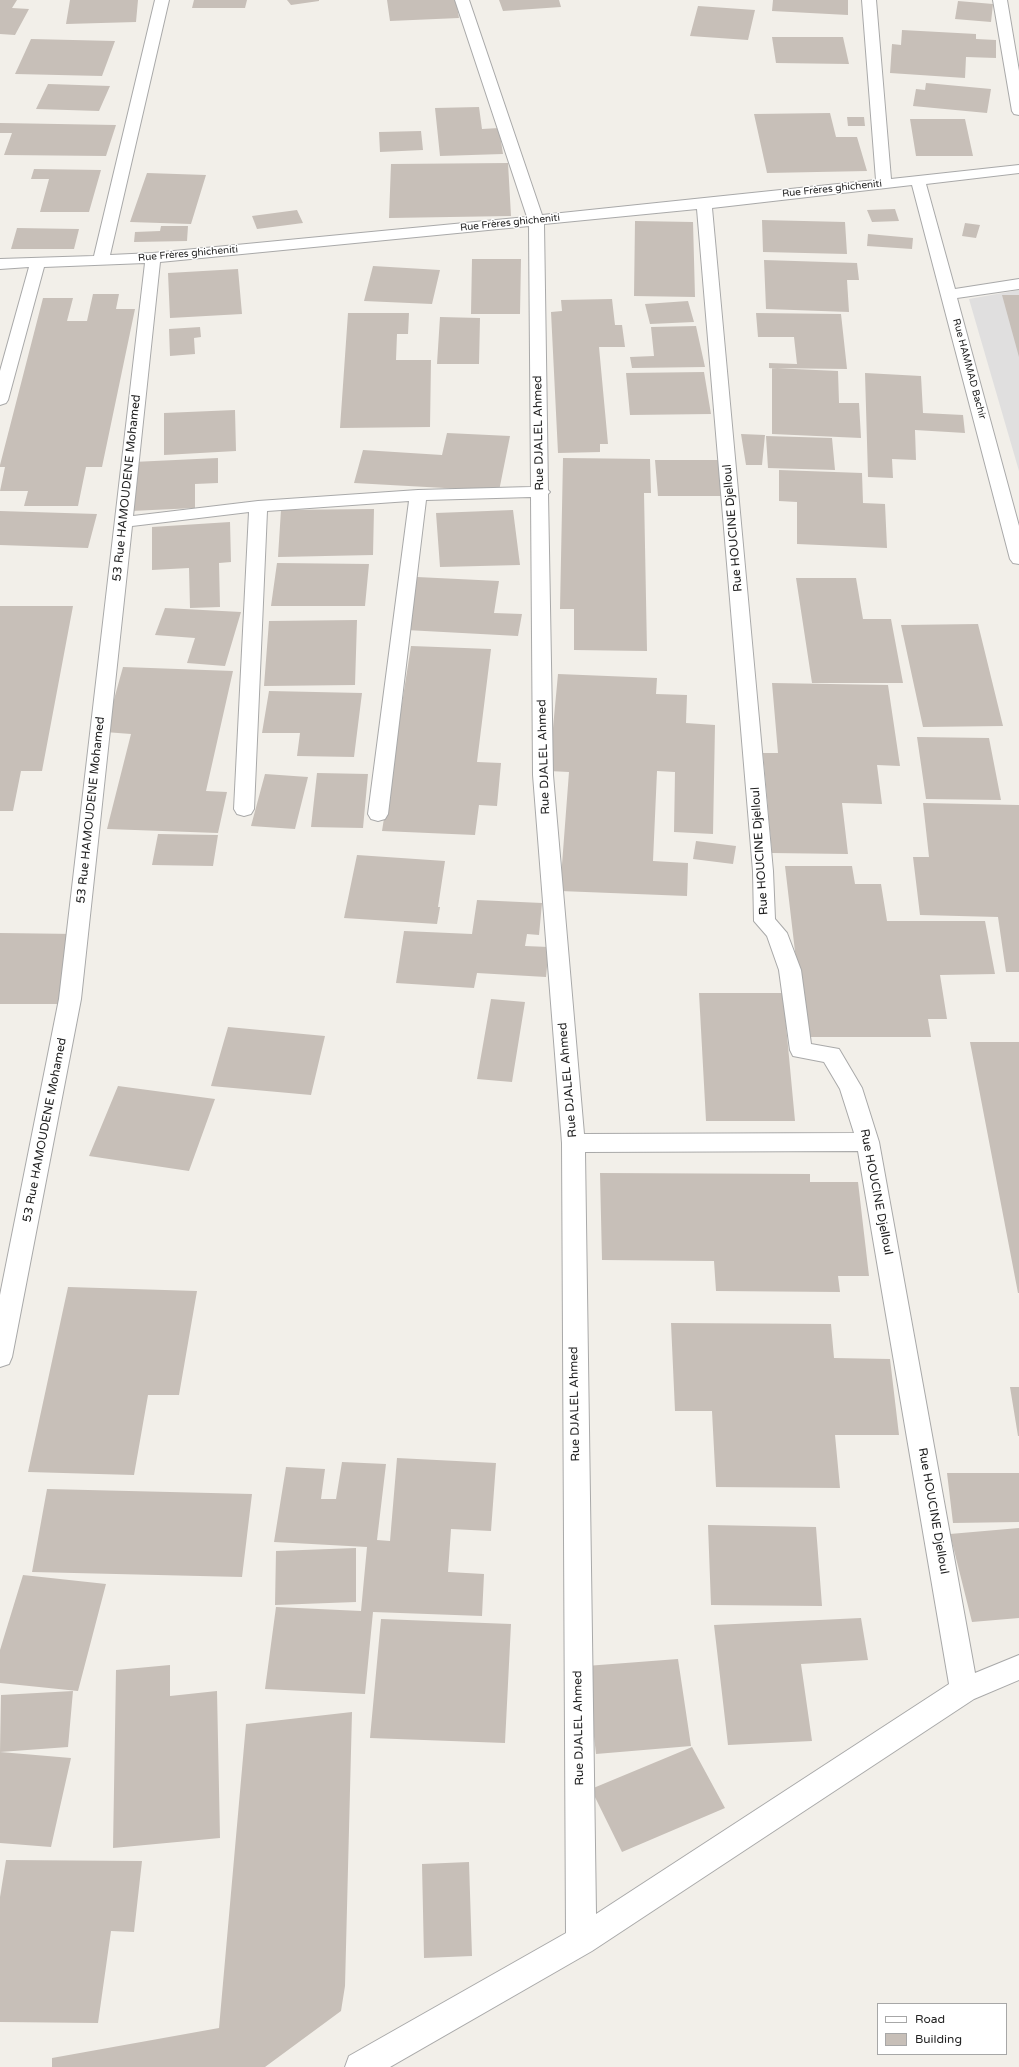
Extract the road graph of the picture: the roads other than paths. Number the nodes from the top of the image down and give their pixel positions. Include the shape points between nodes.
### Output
1 (162, 0) edge
2 (462, 0) edge
3 (869, 0) edge
4 (1000, 0) edge
5 (1019, 110) edge
6 (1019, 169) edge
7 (918, 180) junction
8 (884, 184) junction
9 (704, 204) junction
10 (536, 220) junction
11 (153, 258) junction
12 (101, 260) junction
13 (38, 262) junction
14 (0, 264) edge
15 (1019, 284) edge
16 (949, 294) junction
17 (0, 400) edge
18 (540, 492) junction
19 (418, 495) junction
20 (258, 506) junction
21 (123, 522) junction
22 (1019, 558) edge
23 (244, 809) dead end
24 (378, 814) dead end
25 (868, 1142) junction
26 (573, 1143) junction
27 (0, 1357) edge
28 (1019, 1667) edge
29 (964, 1690) junction
30 (581, 1941) junction
31 (360, 2067) edge

1 - 12 street
2 - 10 street, Rue DJALEL Ahmed
3 - 8 street
4 - 5 street
6 - 7 street, Rue Frères ghicheniti
7 - 8 street, Rue Frères ghicheniti
7 - 16 street, Rue HAMMAD Bachir
8 - 9 street, Rue Frères ghicheniti
9 - 10 street, Rue Frères ghicheniti
9 - 25 street, Rue HOUCINE Djelloul via 765,921 776,933 790,970 801,1050 831,1055 851,1088
10 - 11 street, Rue Frères ghicheniti
10 - 18 street, Rue DJALEL Ahmed
11 - 12 street, Rue Frères ghicheniti
11 - 21 street, 53 Rue HAMOUDENE Mohamed
12 - 13 street, Rue Frères ghicheniti
13 - 14 street, Rue Frères ghicheniti
13 - 17 street
15 - 16 street
16 - 22 street, Rue HAMMAD Bachir
18 - 19 street
18 - 26 street, Rue DJALEL Ahmed via 543,775
19 - 20 street
19 - 24 street
20 - 21 street
20 - 23 street
21 - 27 street, 53 Rue HAMOUDENE Mohamed via 70,999
25 - 26 street
25 - 29 street, Rue HOUCINE Djelloul
26 - 30 street, Rue DJALEL Ahmed
28 - 29 street
29 - 30 street
30 - 31 street

